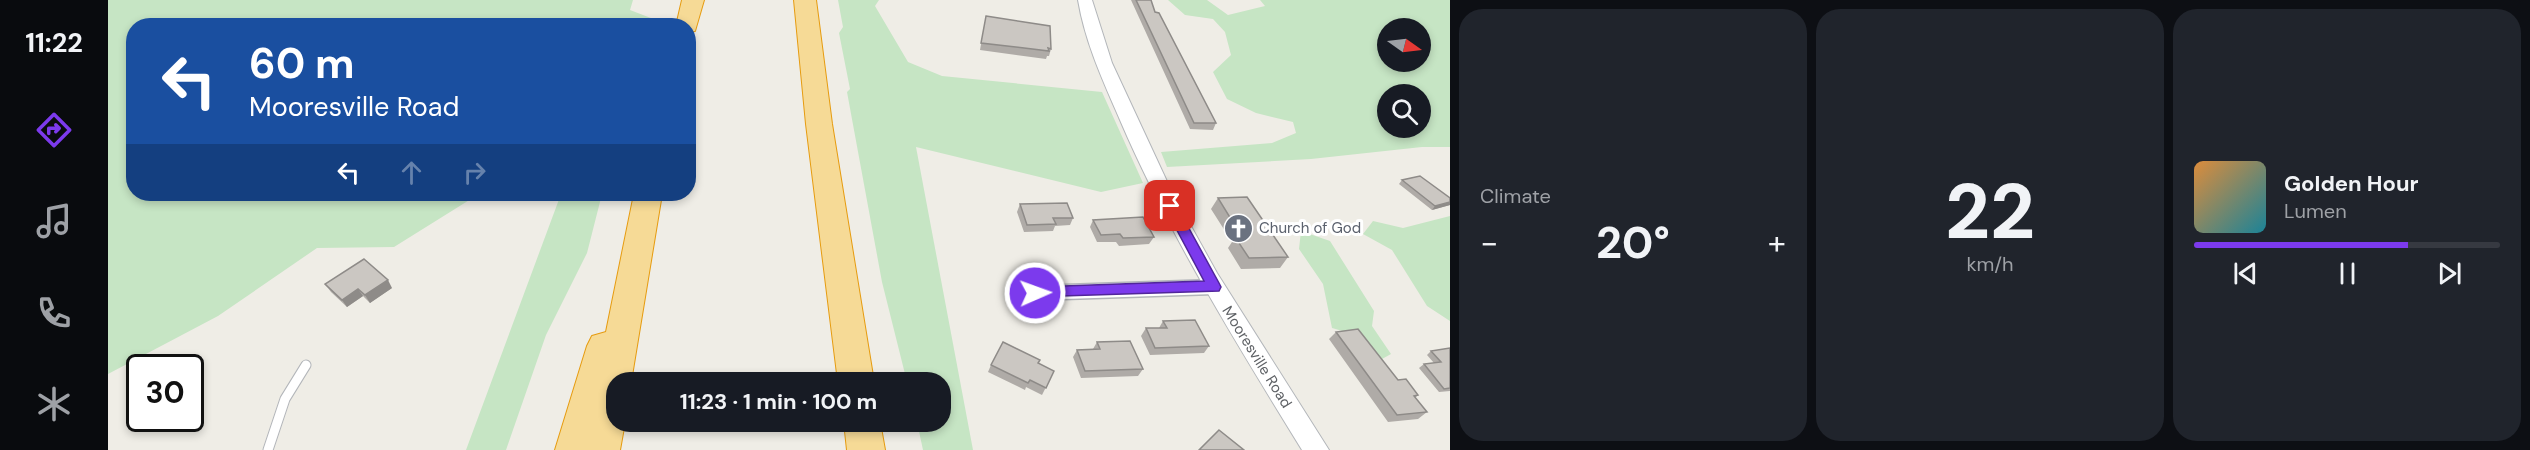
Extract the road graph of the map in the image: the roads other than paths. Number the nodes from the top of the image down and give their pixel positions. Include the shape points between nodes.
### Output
1 (693, 0) edge
2 (805, 0) edge
3 (1085, 0) edge
4 (689, 18) edge
5 (646, 201) edge
6 (639, 232) junction
7 (834, 237) junction
8 (1214, 287) junction
9 (1035, 293) dead end
10 (306, 365) dead end
11 (843, 372) edge
12 (854, 372) edge
13 (848, 432) edge
14 (863, 432) edge
15 (268, 450) edge
16 (574, 450) edge
17 (601, 450) edge
18 (849, 450) edge
19 (866, 450) edge
20 (1316, 450) edge

1 - 4 highway
2 - 7 highway
3 - 8 street, Mooresville Road via 1094,35 1133,132
5 - 6 highway
6 - 16 highway
6 - 17 highway
7 - 11 highway
7 - 12 highway
8 - 9 street
8 - 20 street, Mooresville Road
10 - 15 lane via 285,399
13 - 18 highway
14 - 19 highway

